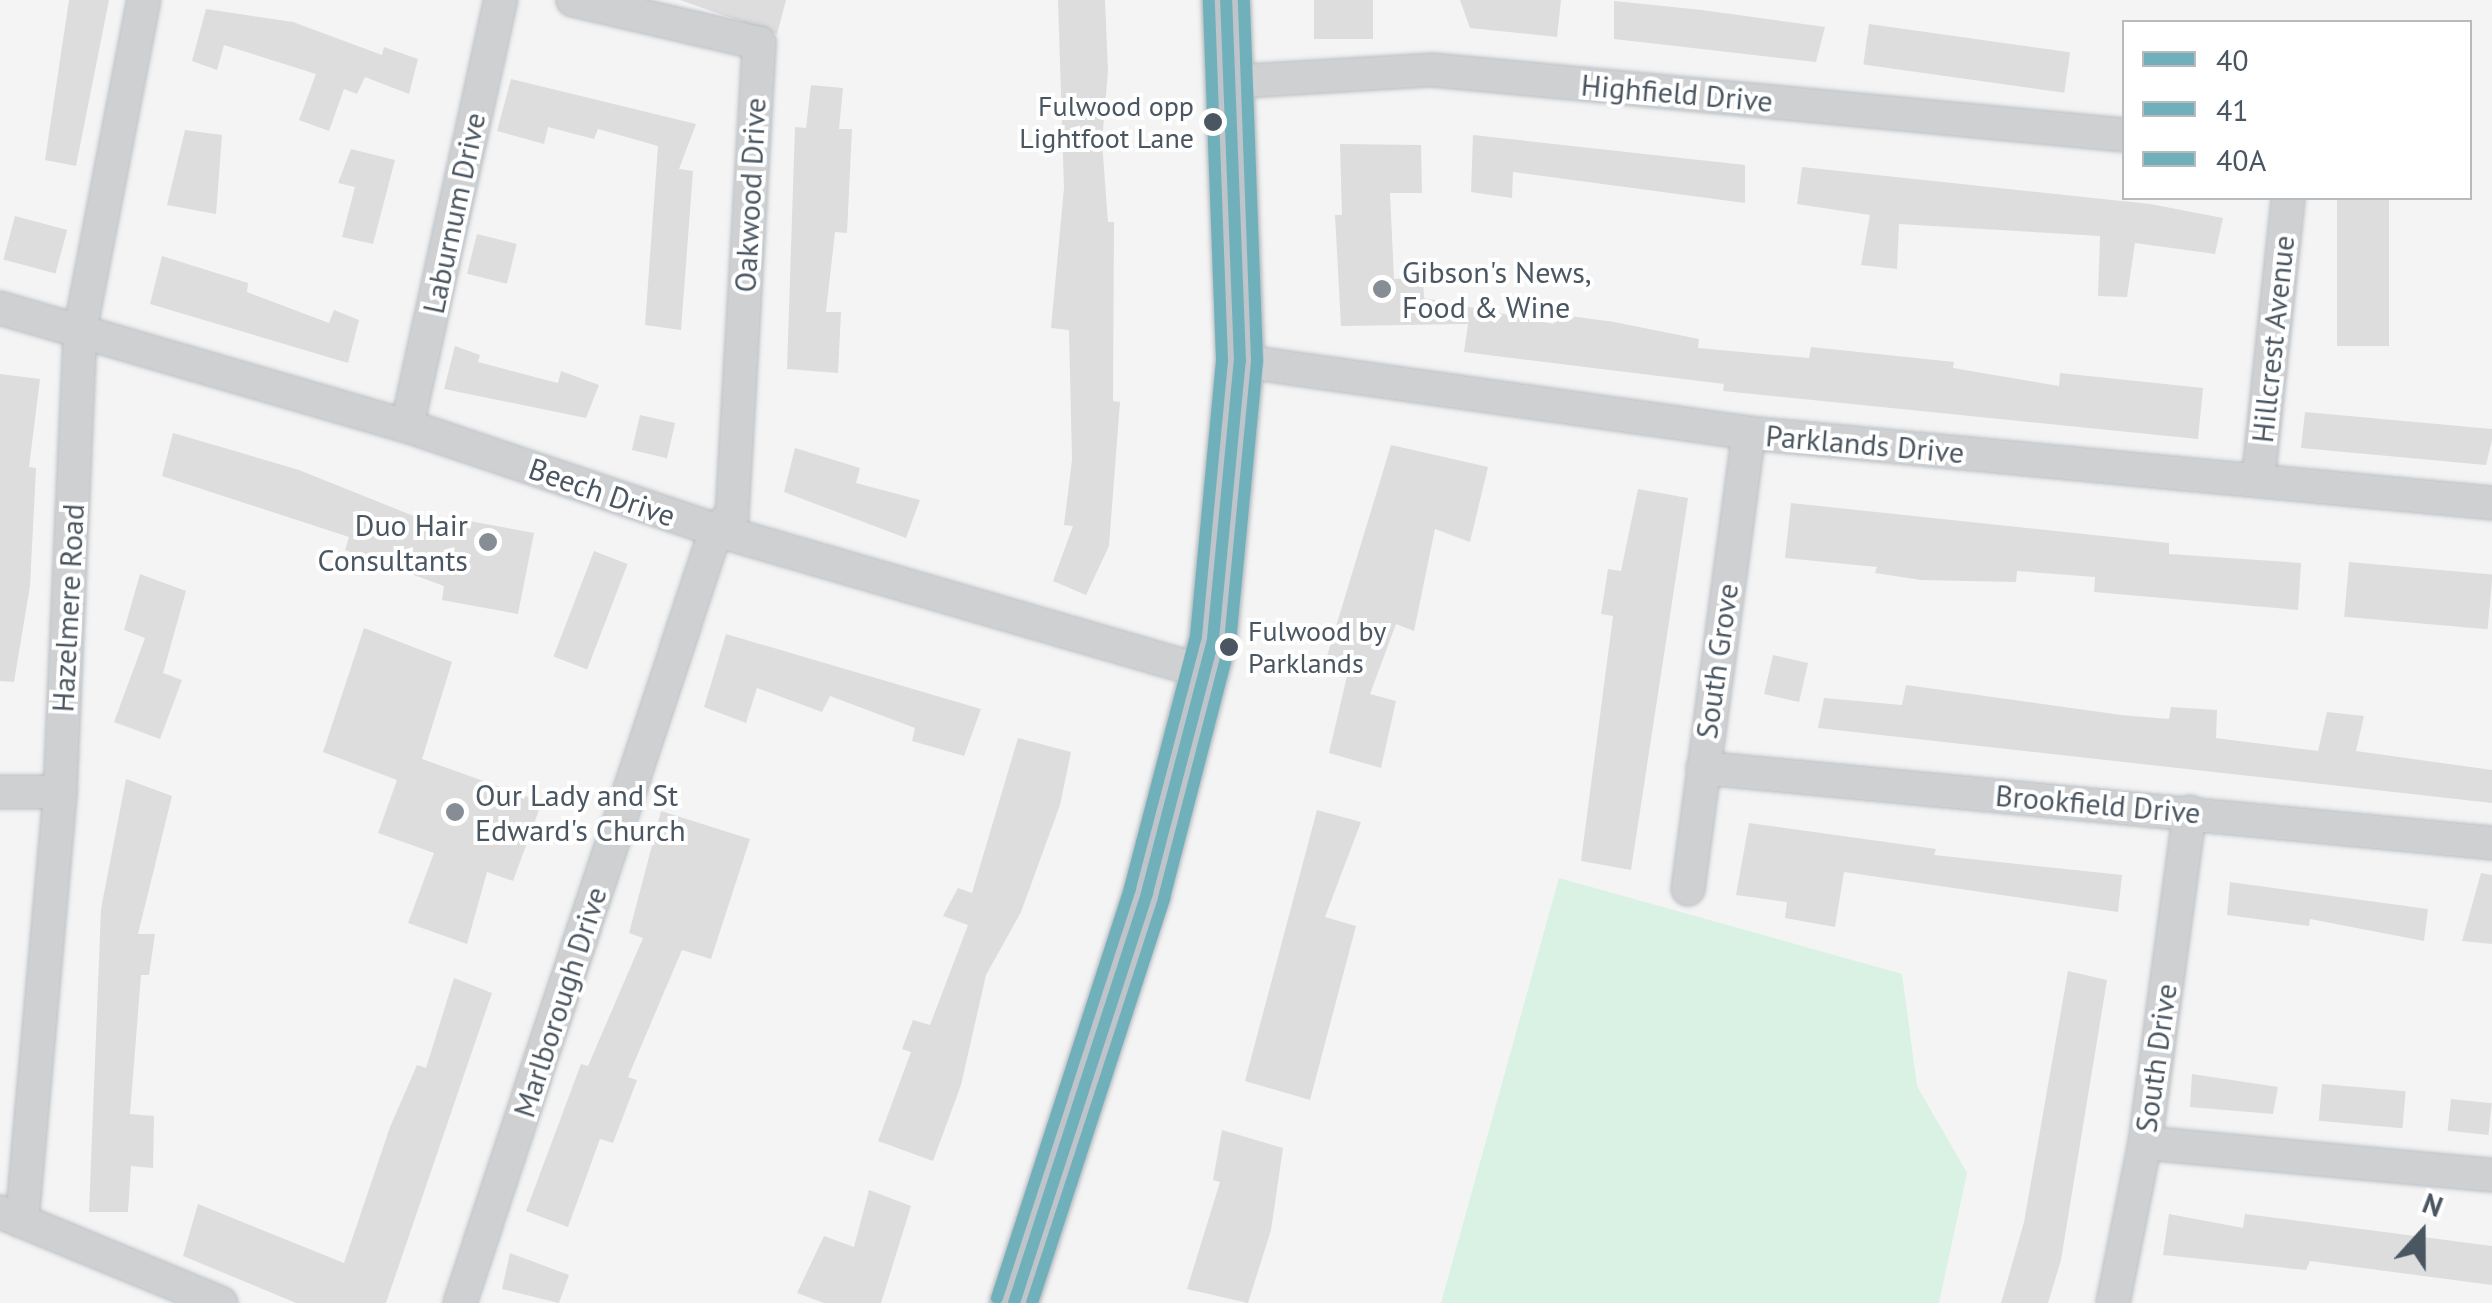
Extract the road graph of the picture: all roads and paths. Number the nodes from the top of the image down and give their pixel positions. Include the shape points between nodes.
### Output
1 (144, 0) edge
2 (501, 0) edge
3 (573, 0) edge
4 (1226, 0) edge
5 (1229, 82) junction
6 (2122, 135) edge
7 (2288, 200) edge
8 (0, 308) edge
9 (80, 331) junction
10 (1240, 361) junction
11 (407, 426) junction
12 (1748, 433) junction
13 (2258, 480) junction
14 (2492, 503) edge
15 (716, 530) junction
16 (1206, 672) junction
17 (1703, 768) junction
18 (0, 792) edge
19 (60, 792) junction
20 (2190, 812) junction
21 (2492, 843) edge
22 (1688, 889) dead end
23 (2145, 1143) junction
24 (2492, 1175) edge
25 (11, 1216) edge
26 (221, 1303) edge
27 (460, 1303) edge
28 (1014, 1303) edge
29 (2113, 1303) edge

1 - 9 street, Hazelmere Road
2 - 11 street, Laburnum Drive
3 - 15 street, Oakwood Drive via 759,43 732,514
4 - 5 highway
5 - 6 street, Highfield Drive via 1432,70
5 - 10 highway
7 - 13 street, Hillcrest Avenue
8 - 9 street, Beech Drive
9 - 11 street, Beech Drive
9 - 19 street, Hazelmere Road
10 - 12 street, Parklands Drive
10 - 16 highway via 1229,531
11 - 15 street, Beech Drive
12 - 13 street, Parklands Drive
12 - 17 street, South Grove
13 - 14 street, Parklands Drive
15 - 16 street, Beech Drive
15 - 27 street, Marlborough Drive
16 - 28 highway via 1146,893
17 - 20 street, Brookfield Drive
17 - 22 street, South Grove
18 - 19 street
19 - 25 street, Hazelmere Road
20 - 21 street, Brookfield Drive
20 - 23 street, South Drive
23 - 24 street
23 - 29 street, South Drive
25 - 26 street

